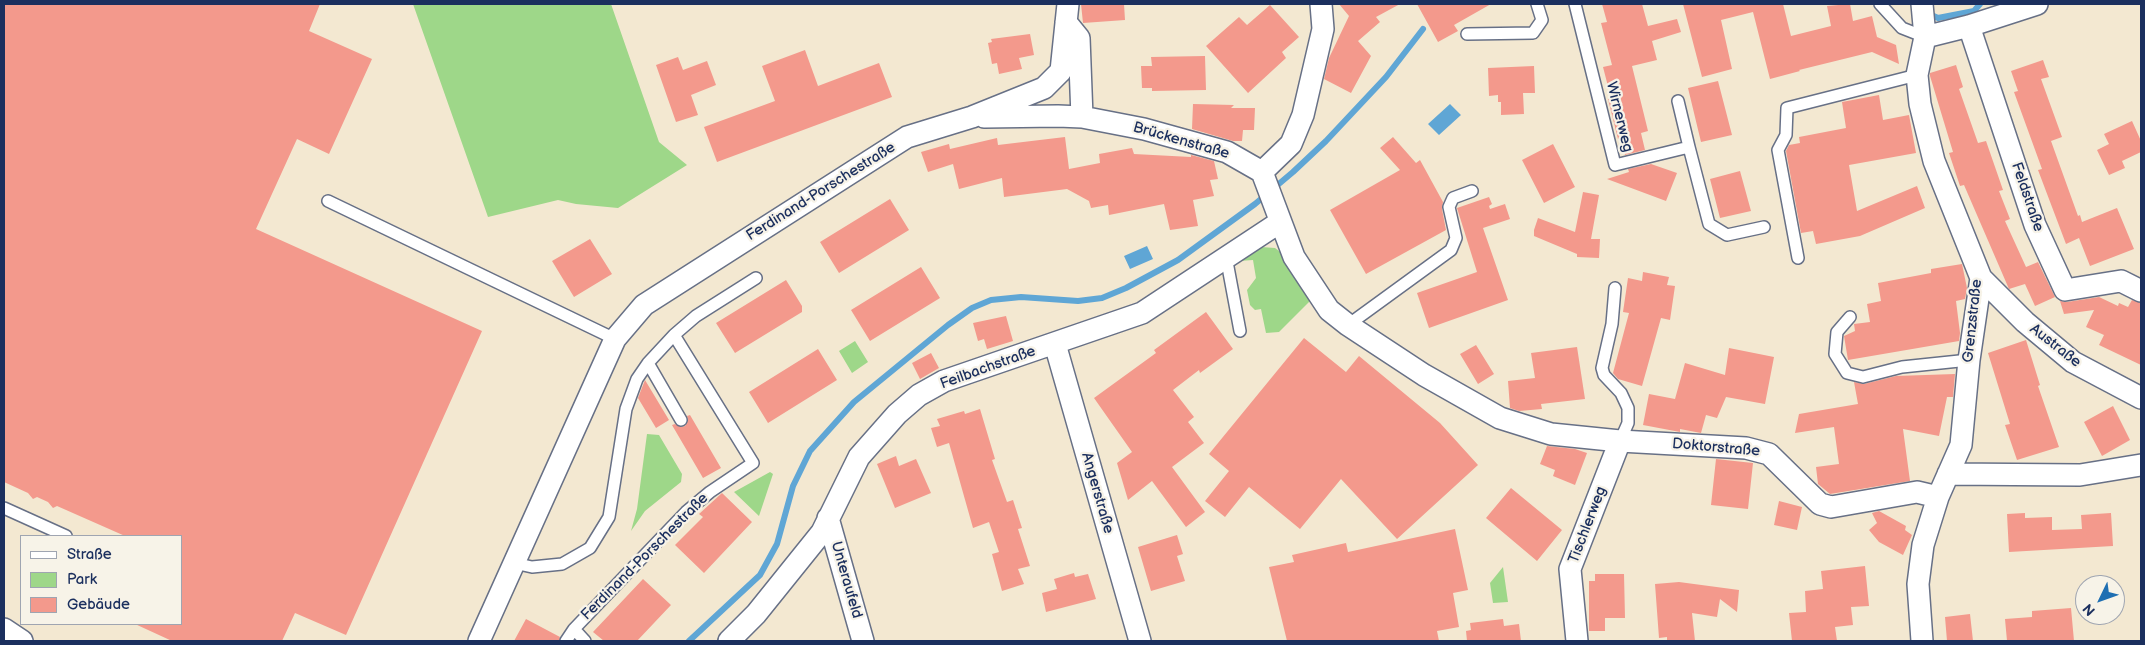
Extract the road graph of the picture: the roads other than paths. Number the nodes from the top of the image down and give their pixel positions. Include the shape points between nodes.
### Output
1 (1321, 4) edge
2 (1537, 4) edge
3 (1575, 4) edge
4 (1880, 4) edge
5 (1922, 4) edge
6 (2038, 4) edge
7 (1067, 13) edge
8 (1969, 26) junction
9 (1925, 33) junction
10 (1467, 34) dead end
11 (1917, 75) junction
12 (1678, 101) dead end
13 (972, 117) junction
14 (1082, 117) junction
15 (1689, 147) junction
16 (1264, 177) junction
17 (1472, 191) dead end
18 (328, 201) dead end
19 (1280, 222) junction
20 (1764, 227) dead end
21 (1798, 258) dead end
22 (1223, 261) junction
23 (756, 278) dead end
24 (1981, 278) junction
25 (1615, 288) dead end
26 (2141, 291) edge
27 (1850, 317) dead end
28 (1348, 326) junction
29 (1240, 331) dead end
30 (674, 335) junction
31 (615, 339) junction
32 (1055, 344) junction
33 (1969, 360) junction
34 (648, 363) junction
35 (2141, 398) edge
36 (681, 420) dead end
37 (1620, 441) junction
38 (2141, 465) edge
39 (1948, 474) junction
40 (1938, 497) junction
41 (4, 508) edge
42 (828, 518) junction
43 (64, 535) edge
44 (514, 563) junction
45 (4, 629) edge
46 (569, 635) edge
47 (22, 641) edge
48 (479, 641) edge
49 (585, 641) edge
50 (728, 641) edge
51 (863, 641) edge
52 (1140, 641) edge
53 (1578, 641) edge
54 (1922, 641) edge

1 - 16 street via 1323,29 1303,115 1291,144
2 - 10 lane via 1542,20 1532,33
3 - 15 lane, Wirnerweg via 1615,165
4 - 9 lane via 1902,28
5 - 9 street, Grenzstraße
6 - 8 street
7 - 13 street via 1060,70 1044,88
7 - 14 street via 1079,38
8 - 9 street
8 - 26 street, Feldstraße via 2035,225 2065,290 2121,281
9 - 11 street, Grenzstraße
11 - 21 lane via 1787,108 1786,135 1778,150
11 - 24 street, Grenzstraße via 1920,104 1934,161
12 - 15 lane
13 - 14 street, Brückenstraße
13 - 31 street, Ferdinand-Porschestraße via 907,137 644,305
14 - 16 street, Brückenstraße via 1144,129 1227,152
15 - 20 lane via 1709,224 1727,235
16 - 19 street, Doktorstraße
17 - 28 lane via 1452,198 1449,207 1456,238 1451,250
18 - 31 lane
19 - 22 street, Feilbachstraße
19 - 28 street, Doktorstraße via 1294,257 1329,310
22 - 29 lane via 1228,267
22 - 32 street, Feilbachstraße via 1142,313
23 - 30 lane via 696,316
24 - 33 street, Grenzstraße
24 - 35 street, Austraße via 2025,322 2073,362
25 - 37 lane via 1612,324 1602,368 1628,408 1628,423
27 - 33 lane via 1837,332 1835,354 1847,373 1863,377 1902,367
28 - 37 street, Doktorstraße via 1424,375 1500,418 1551,434
30 - 34 lane
30 - 46 lane, Ferdinand-Porschestraße via 753,464 686,512
31 - 44 street, Ferdinand-Porschestraße
32 - 42 street, Feilbachstraße via 944,381 919,395 897,414 859,457
32 - 52 street, Angerstraße
33 - 39 street, Grenzstraße via 1961,445
34 - 36 lane
34 - 44 lane via 637,379 626,409 609,517 590,548 562,564 532,567
37 - 40 street, Doktorstraße via 1746,448 1768,454 1820,504 1831,507 1918,492
37 - 53 street, Tischlerweg via 1570,569
38 - 39 street via 2080,476
39 - 40 street, Grenzstraße
40 - 54 street, Grenzstraße via 1923,545 1918,584
41 - 43 lane
42 - 50 street, Feilbachstraße via 822,532 762,606
42 - 51 street, Unteraufeld
44 - 48 street, Ferdinand-Porschestraße
45 - 47 street
46 - 49 lane, Ferdinand-Porschestraße

